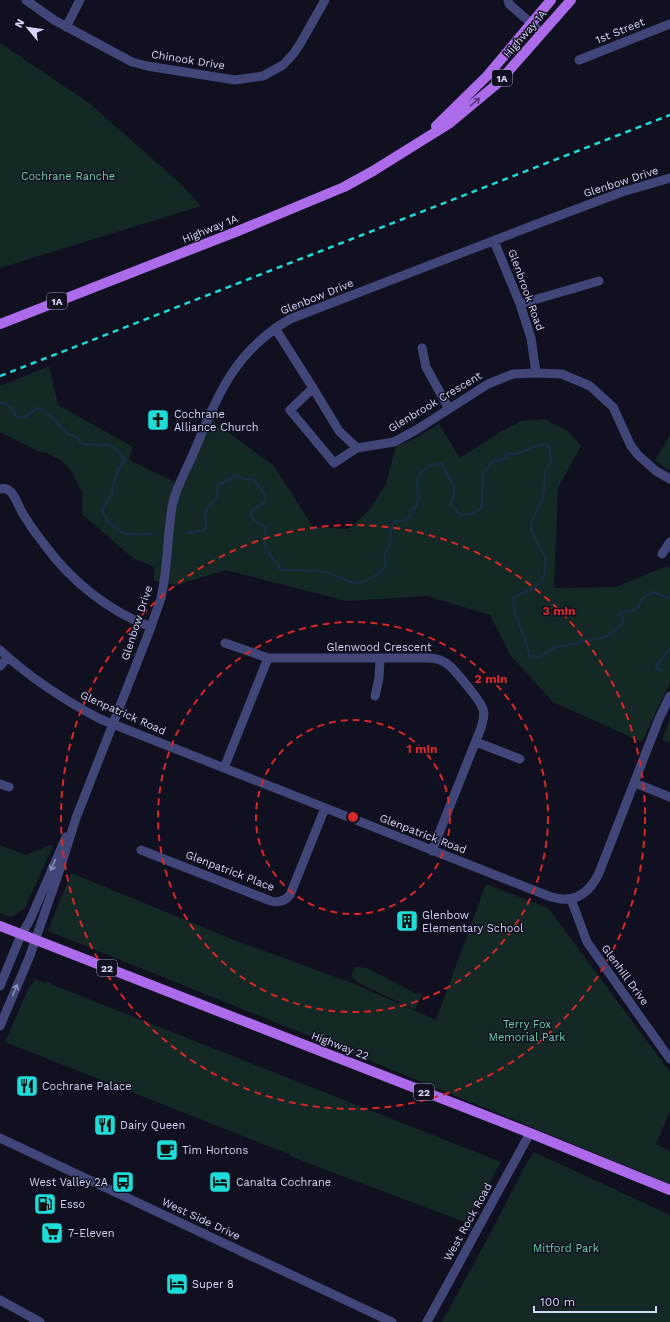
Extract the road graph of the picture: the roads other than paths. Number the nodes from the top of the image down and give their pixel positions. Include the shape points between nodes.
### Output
1 (26, 0) edge
2 (80, 0) edge
3 (325, 0) edge
4 (508, 0) edge
5 (551, 0) edge
6 (571, 0) edge
7 (531, 23) junction
8 (670, 24) edge
9 (66, 27) junction
10 (542, 33) junction
11 (579, 60) dead end
12 (420, 141) junction
13 (670, 178) edge
14 (494, 241) junction
15 (599, 281) dead end
16 (520, 304) junction
17 (0, 324) edge
18 (275, 328) junction
19 (422, 348) dead end
20 (536, 373) junction
21 (313, 388) junction
22 (449, 409) junction
23 (357, 448) junction
24 (670, 479) edge
25 (0, 489) edge
26 (670, 542) edge
27 (662, 554) dead end
28 (151, 627) junction
29 (225, 643) dead end
30 (0, 650) edge
31 (8, 657) junction
32 (268, 658) junction
33 (380, 659) junction
34 (0, 666) edge
35 (375, 696) dead end
36 (670, 696) edge
37 (113, 724) junction
38 (476, 742) junction
39 (520, 759) dead end
40 (224, 768) junction
41 (635, 783) junction
42 (0, 784) edge
43 (9, 787) dead end
44 (670, 797) edge
45 (324, 808) junction
46 (76, 818) junction
47 (140, 850) dead end
48 (432, 851) junction
49 (571, 899) junction
50 (0, 926) edge
51 (21, 935) junction
52 (35, 940) junction
53 (0, 986) edge
54 (0, 1026) edge
55 (670, 1059) edge
56 (530, 1133) junction
57 (0, 1138) edge
58 (670, 1190) edge
59 (0, 1300) edge
60 (40, 1322) edge
61 (392, 1322) edge
62 (427, 1322) edge

1 - 9 street, Chinook Drive
2 - 9 street
3 - 9 street, Chinook Drive via 300,44 283,65 263,76 245,79 228,79 140,64 118,56
4 - 7 street via 509,4
5 - 7 main road, Highway 1A / 1A
6 - 10 main road, Highway 1A / 1A
7 - 10 street
7 - 12 main road, Highway 1A / 1A via 487,76
8 - 11 street, 1st Street
12 -> 10 main road, Highway 1A / 1A via 450,123 498,83
12 - 17 main road, Highway 1A / 1A via 344,187
13 - 14 street, Glenbow Drive via 622,192
14 - 16 street, Glenbrook Road
14 - 18 street, Glenbow Drive via 290,319
15 - 16 street
16 - 20 street, Glenbrook Road via 531,338
18 - 21 street
18 - 28 street, Glenbow Drive via 251,349 234,369 180,484 172,506 161,598
19 - 22 street via 426,367
20 - 22 street, Glenbrook Crescent via 513,374 488,384
20 - 24 street, Glenbrook Crescent via 562,374 590,386 613,407 631,446 638,455
21 - 23 street via 339,431
21 - 23 street via 290,410 334,463
22 - 23 street, Glenbrook Crescent via 394,442
25 - 28 street via 11,492 45,546 78,582 114,610
26 - 27 street
28 - 37 street, Glenbow Drive
29 - 32 street, Glenwood Crescent
30 - 31 street, Glenpatrick Road
31 - 34 street
31 - 37 street, Glenpatrick Road via 52,692
32 - 33 street, Glenwood Crescent
32 - 40 street
33 - 35 street
33 - 38 street, Glenwood Crescent via 434,658 450,667 482,707 484,717
36 - 41 street
37 - 40 street, Glenpatrick Road
37 - 46 street, Glenbow Drive
38 - 39 street
38 - 48 street, Glenwood Crescent
40 - 45 street, Glenpatrick Road
41 - 44 street
41 - 49 street via 596,879 583,894
42 - 43 street
45 - 47 street, Glenpatrick Place via 292,891 288,898 279,902
45 - 48 street, Glenpatrick Road
46 -> 51 street, Glenbow Drive
46 - 52 street, Glenbow Drive
48 - 49 street, Glenpatrick Road via 552,898
49 - 55 street, Glenhill Drive via 587,942
50 - 51 main road, Highway 22 / 22
51 - 52 main road, Highway 22 / 22
51 - 53 street, Glenbow Drive
54 -> 52 street, Glenbow Drive
52 - 56 main road, Highway 22 / 22
56 - 58 main road, Highway 22 / 22
56 - 62 street, West Rock Road
57 - 61 street, West Side Drive
59 - 60 street

